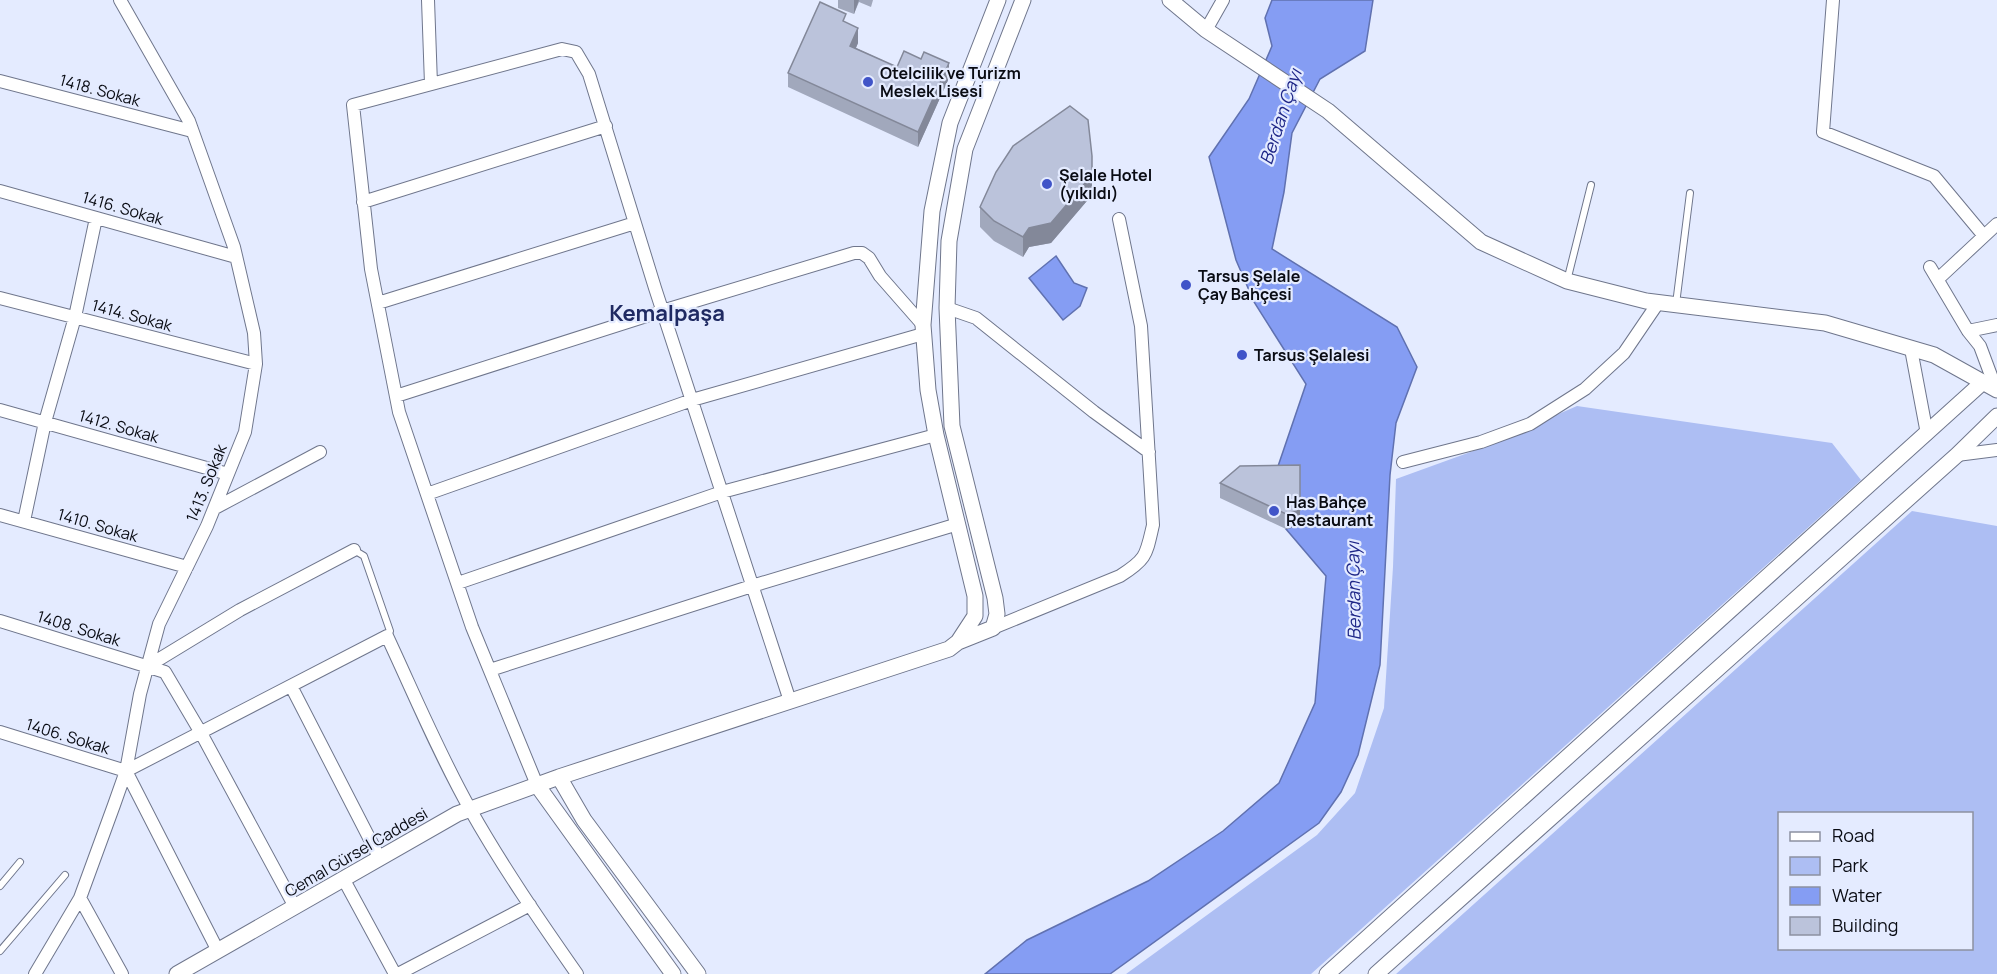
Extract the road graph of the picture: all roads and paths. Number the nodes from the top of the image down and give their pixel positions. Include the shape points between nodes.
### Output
1 (120, 0) edge
2 (428, 0) edge
3 (998, 0) edge
4 (1023, 0) edge
5 (1170, 0) edge
6 (1223, 0) edge
7 (1833, 0) edge
8 (1206, 30) junction
9 (0, 81) edge
10 (431, 84) junction
11 (606, 126) junction
12 (192, 131) junction
13 (1591, 185) dead end
14 (0, 191) edge
15 (1690, 193) dead end
16 (363, 202) junction
17 (96, 218) junction
18 (1119, 219) dead end
19 (635, 223) junction
20 (1997, 224) edge
21 (1984, 237) junction
22 (236, 256) junction
23 (1930, 267) dead end
24 (1938, 279) junction
25 (1567, 282) junction
26 (0, 298) edge
27 (378, 303) junction
28 (1658, 303) junction
29 (1676, 305) junction
30 (947, 308) junction
31 (663, 311) junction
32 (75, 317) junction
33 (1997, 325) edge
34 (923, 329) junction
35 (1968, 331) junction
36 (1911, 349) junction
37 (256, 364) junction
38 (1992, 387) edge
39 (396, 396) junction
40 (692, 400) junction
41 (0, 410) edge
42 (1997, 416) edge
43 (45, 422) junction
44 (1927, 434) junction
45 (936, 435) junction
46 (1997, 450) edge
47 (320, 452) dead end
48 (1149, 452) junction
49 (1957, 455) junction
50 (1403, 462) dead end
51 (228, 474) junction
52 (722, 492) junction
53 (427, 494) junction
54 (215, 507) junction
55 (0, 515) edge
56 (24, 521) junction
57 (958, 524) junction
58 (354, 550) joint
59 (187, 567) junction
60 (458, 583) junction
61 (752, 586) junction
62 (0, 621) edge
63 (993, 628) junction
64 (387, 636) junction
65 (958, 642) junction
66 (148, 666) junction
67 (490, 670) junction
68 (291, 686) junction
69 (790, 701) junction
70 (0, 732) edge
71 (201, 733) junction
72 (126, 771) junction
73 (560, 777) junction
74 (537, 785) junction
75 (470, 810) junction
76 (380, 859) junction
77 (20, 862) dead end
78 (65, 875) dead end
79 (344, 880) junction
80 (0, 886) edge
81 (80, 898) junction
82 (530, 904) junction
83 (295, 907) junction
84 (0, 951) edge
85 (218, 951) junction
86 (36, 974) edge
87 (122, 974) edge
88 (177, 974) edge
89 (397, 974) edge
90 (577, 974) edge
91 (673, 974) edge
92 (698, 974) edge
93 (1327, 974) edge
94 (1376, 974) edge

1 - 12 street, 1413. Sokak
2 - 10 street
3 - 34 street via 950,123 932,211
4 - 30 street via 965,149 949,241
5 - 8 street
6 - 8 street
7 - 21 street via 1823,132 1934,176
8 - 25 street via 1328,111 1481,242
9 - 12 street, 1418. Sokak
10 - 11 street via 562,49 576,52 590,74
10 - 16 street via 353,105
11 - 16 street
11 - 19 street
12 - 22 street, 1413. Sokak
13 - 25 lane
14 - 17 street, 1416. Sokak
15 - 29 lane
16 - 27 street
17 - 22 street, 1416. Sokak
17 - 32 street
18 - 48 street via 1141,326
19 - 27 street
19 - 31 street
20 - 21 street
21 - 24 street
22 - 37 street, 1413. Sokak via 254,333
23 - 24 street
24 - 35 street
25 - 28 street
26 - 32 street, 1414. Sokak
27 - 39 street
28 - 29 street
28 - 50 street via 1624,353 1585,389 1530,424 1481,442
29 - 36 street via 1825,323
30 - 48 street via 976,318
30 - 63 street via 952,426 995,598 997,614
31 - 34 street via 862,253
31 - 39 street
31 - 40 street
32 - 37 street, 1414. Sokak
32 - 43 street
33 - 35 street
34 - 40 street
34 - 45 street
35 - 38 street via 1980,346
36 - 38 street via 1934,355
36 - 44 street
37 - 51 street, 1413. Sokak via 245,432
38 - 44 street
39 - 53 street
40 - 52 street
40 - 53 street
41 - 43 street, 1412. Sokak
42 - 49 street
43 - 51 street, 1412. Sokak
43 - 56 street
44 - 93 street
45 - 52 street
45 - 57 street
46 - 49 street
47 - 54 street
48 - 63 street via 1153,525 1146,554 1120,576
49 - 94 street
51 - 54 street, 1413. Sokak
52 - 60 street
52 - 61 street
53 - 60 street
54 - 59 street, 1413. Sokak
55 - 56 street, 1410. Sokak
56 - 59 street, 1410. Sokak
57 - 61 street
57 - 65 street via 975,596 975,615
58 - 64 lane via 364,556 390,632
58 - 66 street via 240,610
59 - 66 street, 1413. Sokak via 159,624
60 - 67 street
61 - 67 street
61 - 69 street
62 - 66 street, 1408. Sokak
63 - 65 street, Cemal Gürsel Caddesi
64 - 68 street
64 - 75 street
65 - 69 street, Cemal Gürsel Caddesi via 949,649
66 - 71 street, 1408. Sokak via 165,672
66 - 72 street, 1413. Sokak
67 - 74 street
68 - 71 street
68 - 76 street
69 - 73 street, Cemal Gürsel Caddesi
70 - 72 street, 1406. Sokak
71 - 72 street
71 - 83 street, 1408. Sokak
72 - 81 street, 1413. Sokak
72 - 85 street
73 - 74 street, Cemal Gürsel Caddesi
73 - 92 street via 584,820
74 - 75 street, Cemal Gürsel Caddesi
74 - 91 street
75 - 76 street, Cemal Gürsel Caddesi
75 - 82 street
76 - 79 street, Cemal Gürsel Caddesi
77 - 80 lane
78 - 84 lane
79 - 83 street, Cemal Gürsel Caddesi
79 - 89 street
81 - 86 street, 1413. Sokak
81 - 87 street
82 - 89 street
82 - 90 street
83 - 85 street, Cemal Gürsel Caddesi
85 - 88 street, Cemal Gürsel Caddesi

